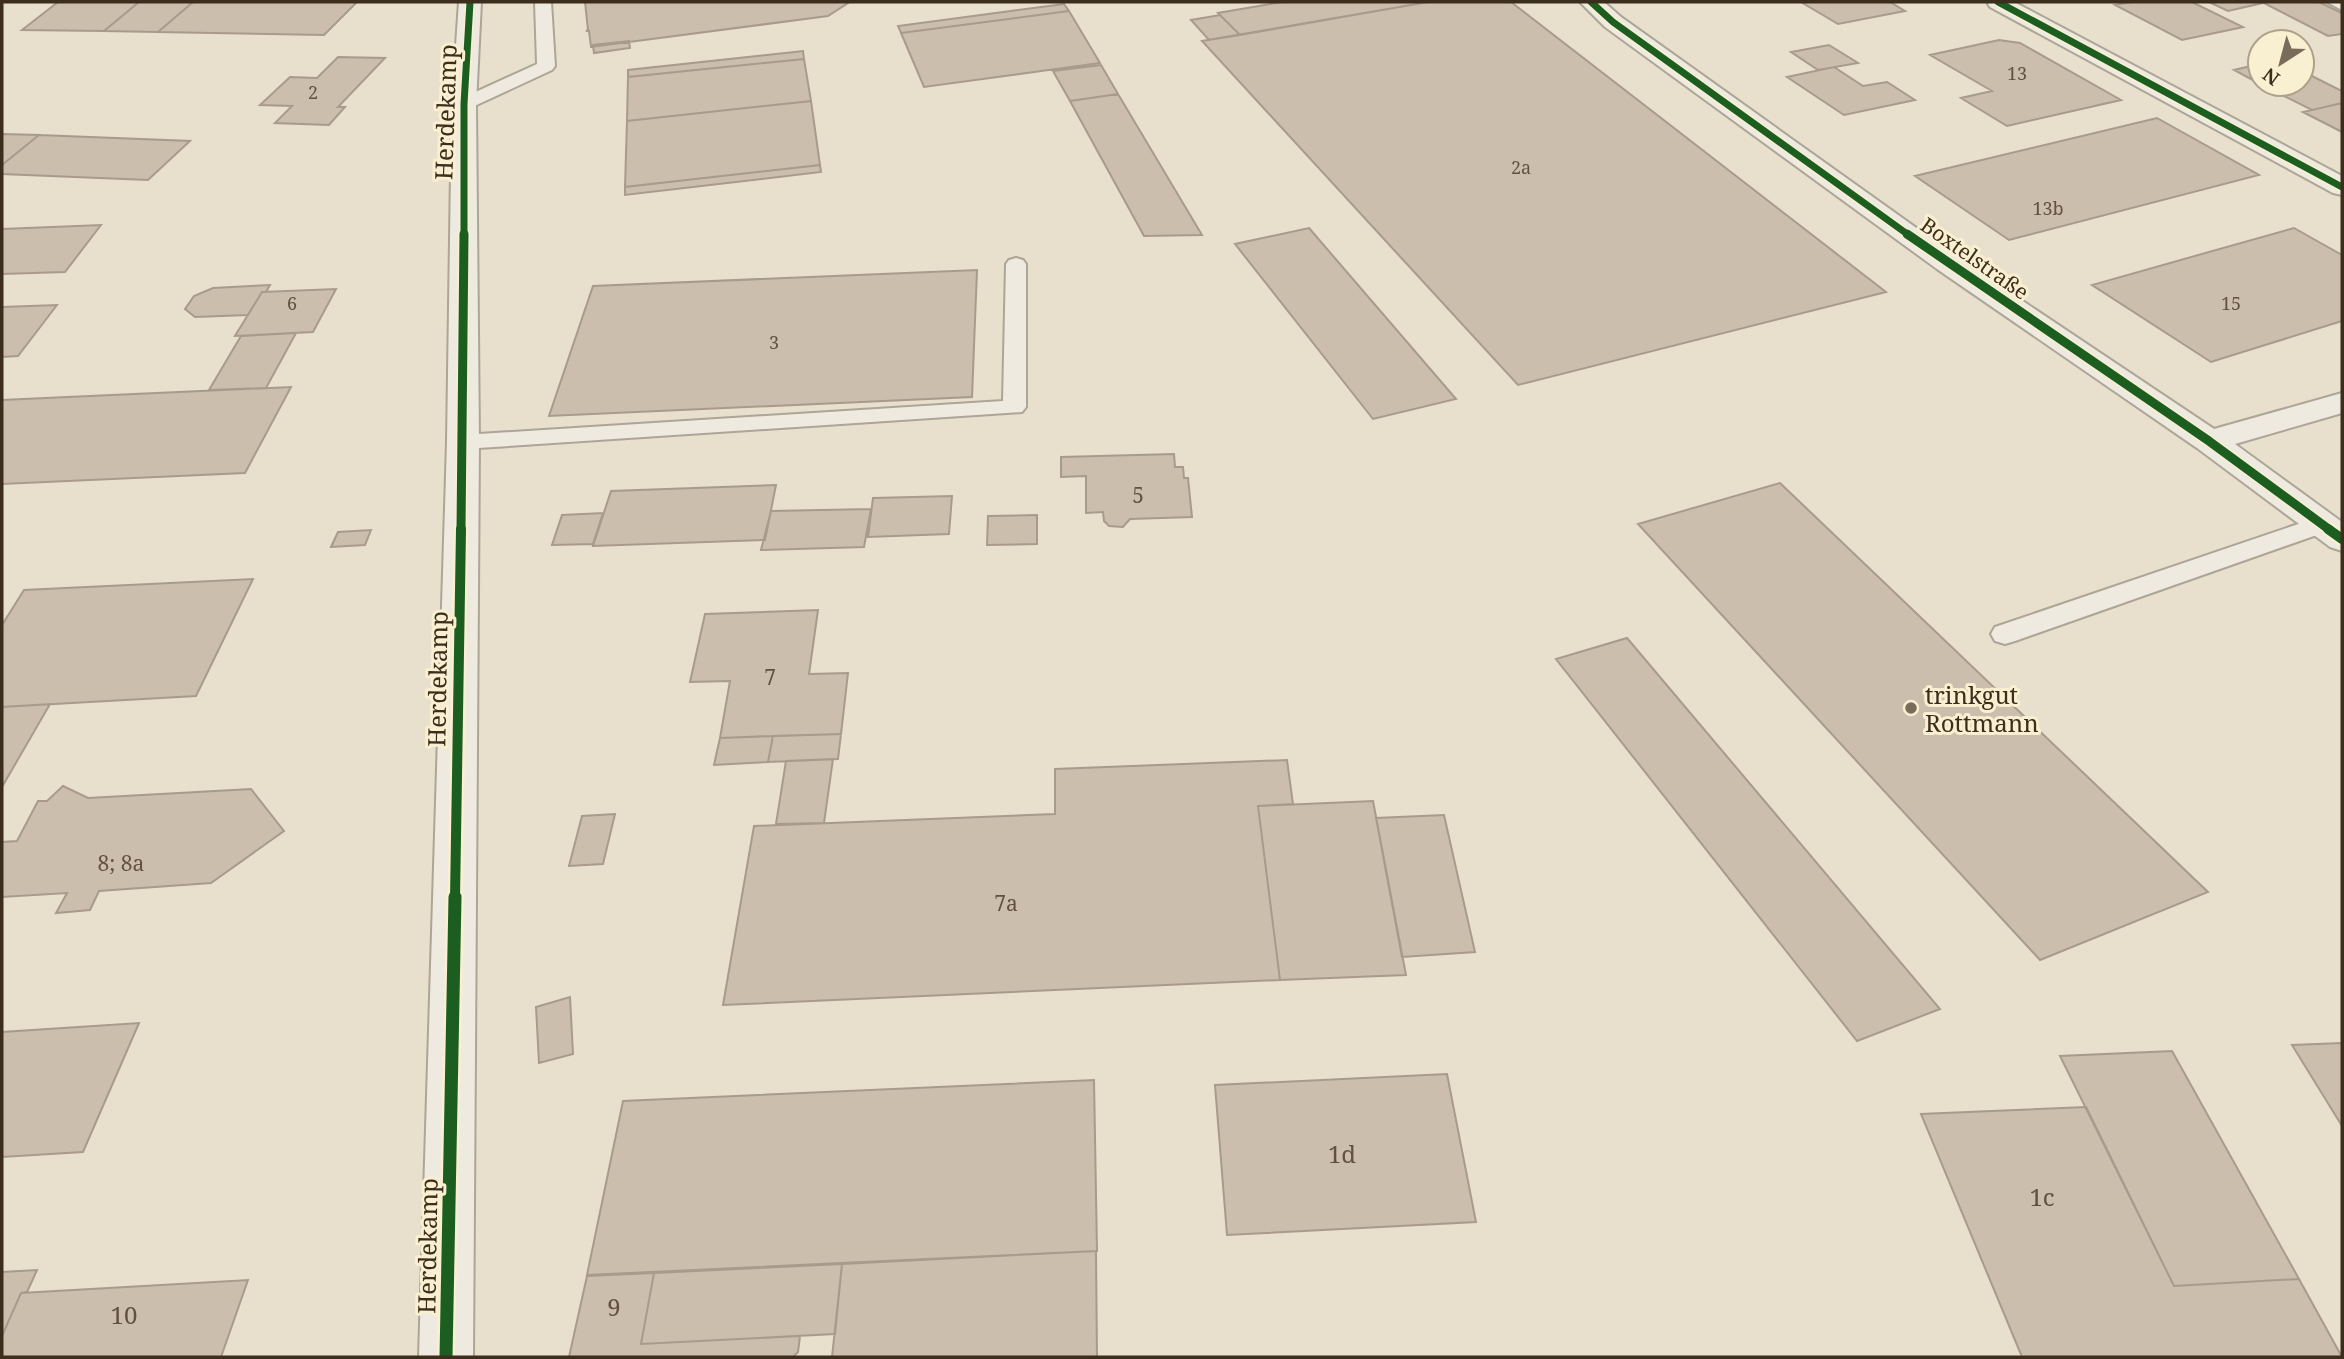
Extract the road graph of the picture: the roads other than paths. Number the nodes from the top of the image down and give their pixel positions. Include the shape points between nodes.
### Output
1 (470, 2) edge
2 (543, 2) edge
3 (1591, 2) edge
4 (1998, 2) edge
5 (2335, 2) edge
6 (2342, 5) edge
7 (464, 104) junction
8 (2342, 187) edge
9 (1016, 264) dead end
10 (2342, 403) edge
11 (2209, 441) junction
12 (463, 442) junction
13 (2332, 532) edge
14 (2004, 634) dead end
15 (446, 1357) edge

1 - 7 street, Herdekamp
2 - 7 lane via 546,66
3 - 11 street, Boxtelstraße via 1924,247
4 - 8 street
5 - 6 lane
7 - 12 street, Herdekamp
9 - 12 lane via 1014,407
10 - 11 street
11 - 13 street, Boxtelstraße
12 - 15 street, Herdekamp
13 - 14 lane

